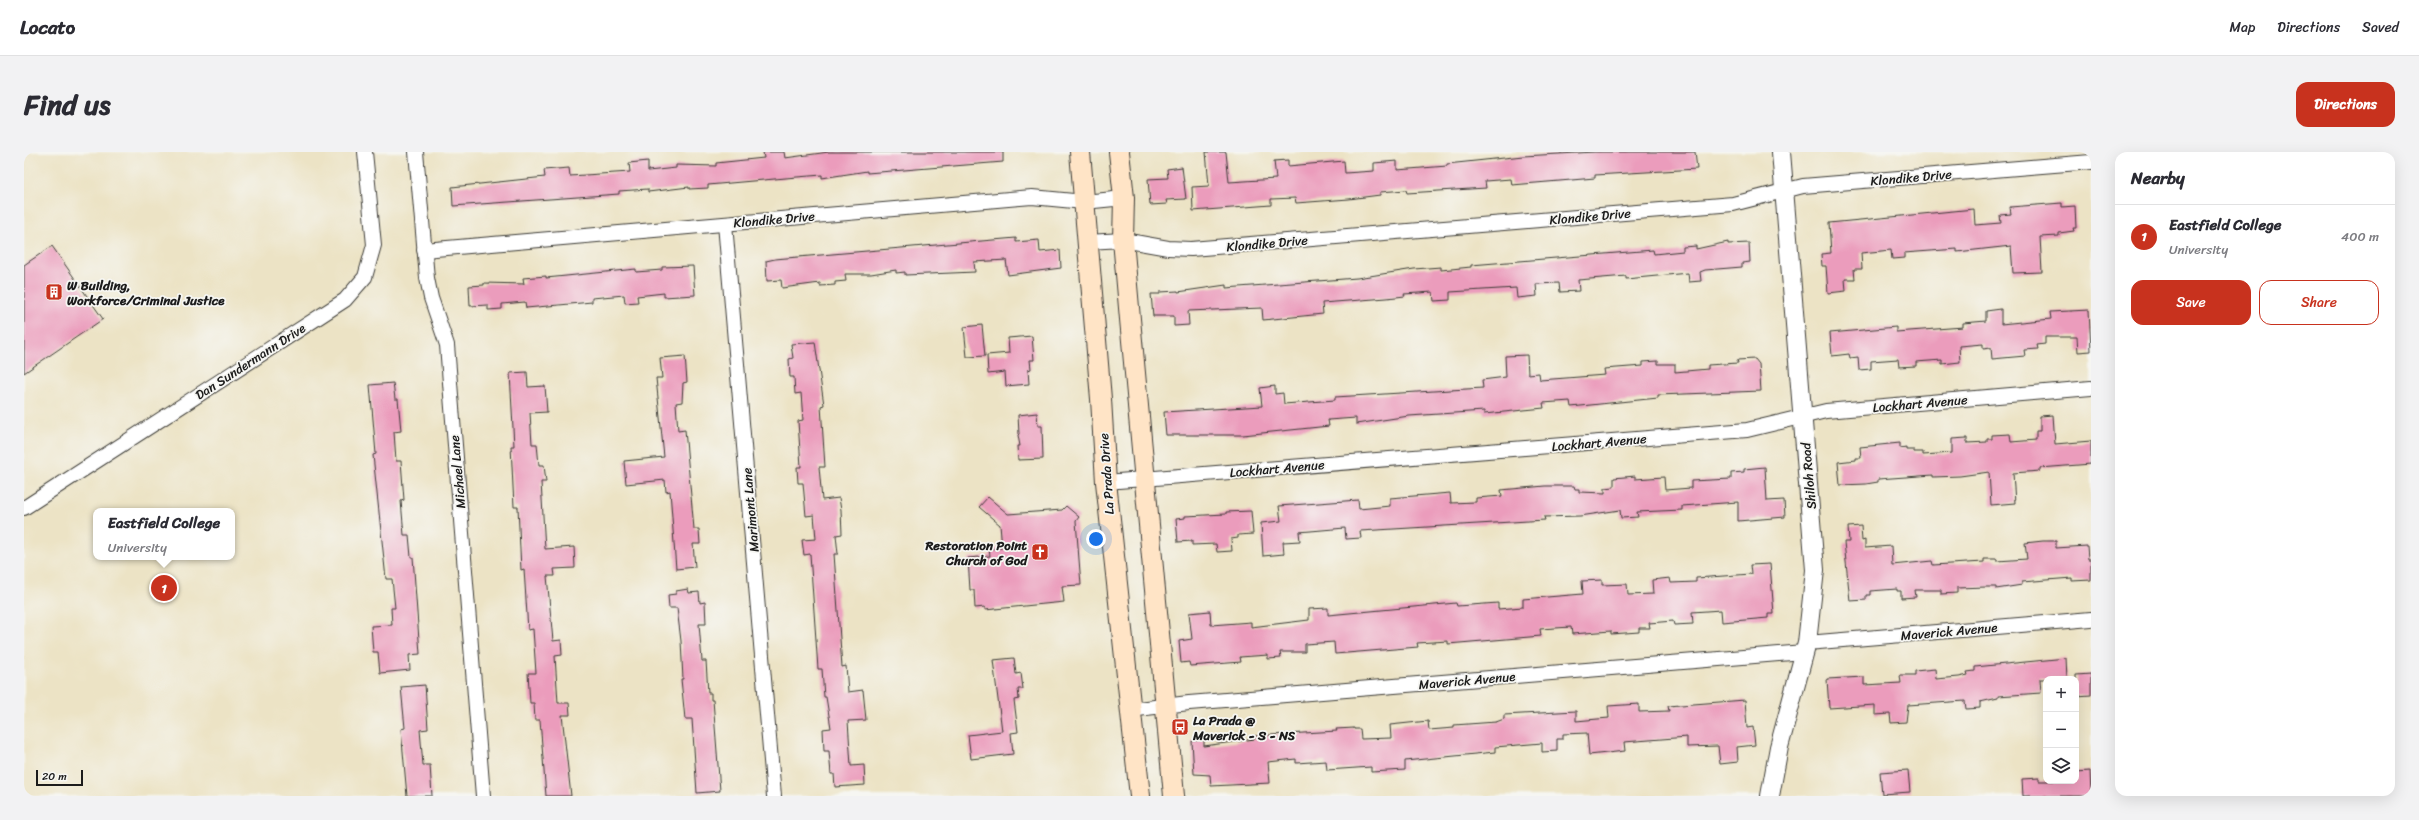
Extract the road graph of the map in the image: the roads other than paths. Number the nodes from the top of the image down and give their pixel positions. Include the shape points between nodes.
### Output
1 (366, 152) edge
2 (416, 152) edge
3 (1080, 152) edge
4 (1119, 152) edge
5 (1780, 152) edge
6 (2091, 162) edge
7 (1784, 190) junction
8 (1124, 198) junction
9 (1084, 202) junction
10 (725, 224) junction
11 (1123, 240) junction
12 (1087, 242) junction
13 (424, 250) junction
14 (2091, 388) edge
15 (1803, 416) junction
16 (1145, 479) junction
17 (1106, 482) junction
18 (24, 508) edge
19 (2091, 619) edge
20 (1806, 648) junction
21 (1166, 706) junction
22 (1129, 710) junction
23 (483, 796) edge
24 (774, 796) edge
25 (1140, 796) edge
26 (1174, 796) edge
27 (1770, 796) edge

1 - 18 street, Dan Sundermann Drive via 374,245 365,278 345,300
2 - 13 street, Michael Lane
3 - 9 main road, La Prada Drive
4 - 8 main road
5 - 7 street, Shiloh Road
6 - 7 street, Klondike Drive via 1803,186
7 - 11 street, Klondike Drive via 1733,204 1191,249 1168,248
7 - 15 street, Shiloh Road
8 - 9 street, Klondike Drive
8 - 11 main road
9 - 10 street, Klondike Drive via 1032,197
9 - 12 main road, La Prada Drive
10 - 13 street, Klondike Drive
10 - 24 street, Marimont Lane
11 - 12 street, Klondike Drive
11 - 16 main road
12 - 17 main road, La Prada Drive
13 - 23 street, Michael Lane via 430,298 447,345
14 - 15 street, Lockhart Avenue via 1826,410
15 - 16 street, Lockhart Avenue via 1747,430
15 - 20 street, Shiloh Road via 1815,570
16 - 17 street, Lockhart Avenue
16 - 21 main road
17 - 22 main road, La Prada Drive
19 - 20 street, Maverick Avenue
20 - 21 street, Maverick Avenue
20 - 27 street, Shiloh Road via 1779,747
21 - 22 street, Maverick Avenue
21 - 26 main road
22 - 25 main road, La Prada Drive

